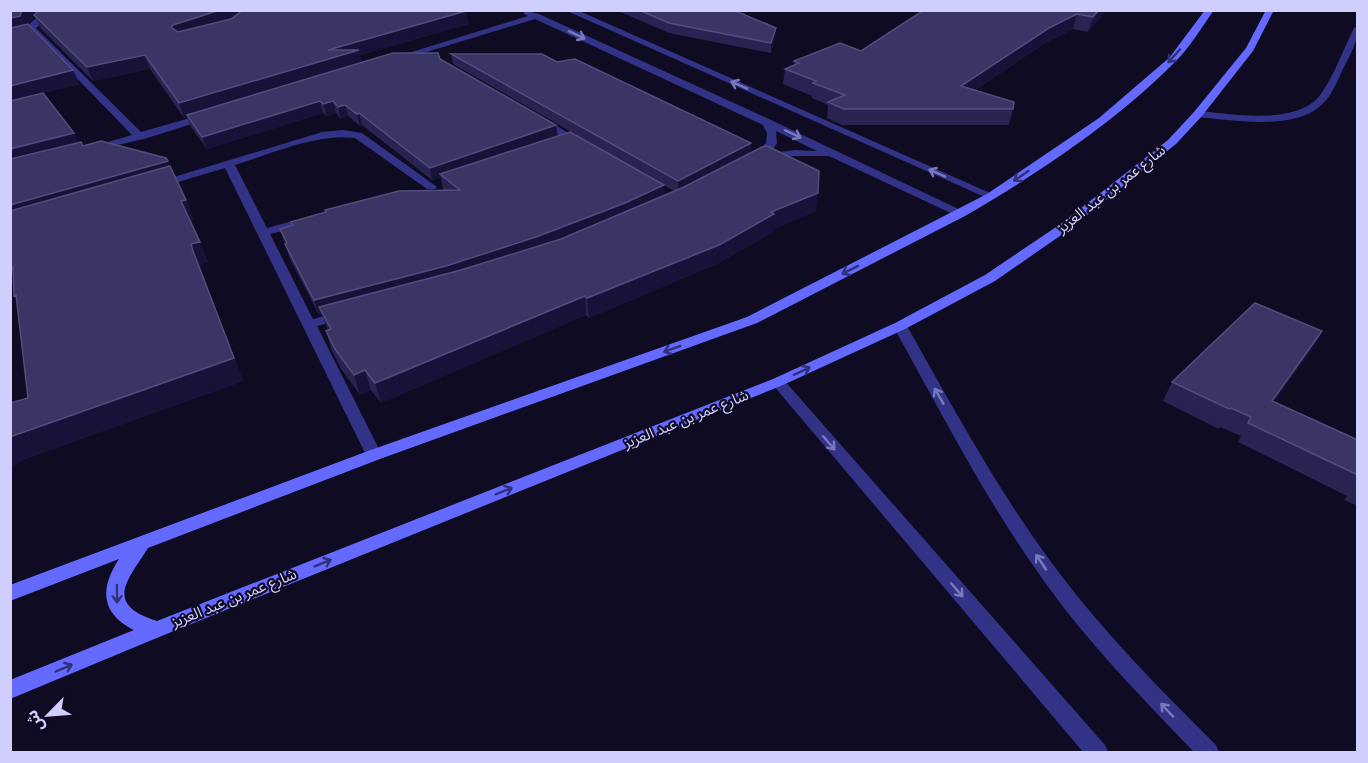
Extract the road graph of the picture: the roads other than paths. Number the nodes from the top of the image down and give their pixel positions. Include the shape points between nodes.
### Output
1 (74, 10) edge
2 (524, 10) edge
3 (569, 10) edge
4 (1210, 10) edge
5 (1270, 10) edge
6 (536, 16) junction
7 (1358, 28) edge
8 (1354, 43) edge
9 (382, 63) edge
10 (216, 113) edge
11 (1198, 114) junction
12 (533, 116) edge
13 (765, 121) junction
14 (140, 137) junction
15 (591, 150) edge
16 (86, 151) edge
17 (836, 154) junction
18 (229, 164) junction
19 (431, 187) dead end
20 (142, 190) edge
21 (991, 196) junction
22 (961, 213) junction
23 (323, 218) edge
24 (264, 232) junction
25 (352, 313) edge
26 (309, 324) junction
27 (900, 326) junction
28 (777, 382) junction
29 (374, 456) junction
30 (142, 544) junction
31 (10, 593) edge
32 (158, 629) junction
33 (10, 690) edge
34 (1097, 753) edge
35 (1208, 753) edge

1 - 14 street via 42,18 33,24 32,33
2 - 6 street
21 -> 3 street
4 -> 21 street via 1173,59 1103,120
5 - 11 street, شارع عمر بن عبد العزيز via 1250,49
6 - 9 street
6 -> 13 street
7 - 8 street
8 - 11 street via 1323,99 1313,108 1280,117
10 - 14 street
11 - 27 street, شارع عمر بن عبد العزيز via 1172,142 1066,226 990,278
12 - 15 street via 566,141
13 -> 17 street
13 - 17 street via 772,129 772,145 752,162 795,153
14 - 16 street
17 - 22 street
18 - 19 street via 326,134 351,134 358,135
18 - 20 street
18 - 24 street
21 - 22 street
22 -> 29 street via 752,320
23 - 24 street
24 - 26 street
25 - 26 street
26 - 29 street
28 -> 27 street, شارع عمر بن عبد العزيز
35 -> 27 street via 1127,668 1052,577 998,498
32 -> 28 street, شارع عمر بن عبد العزيز
28 -> 34 street
29 - 30 street
30 - 31 street
30 -> 32 street via 118,574 117,605 125,617
33 -> 32 street, شارع عمر بن عبد العزيز

